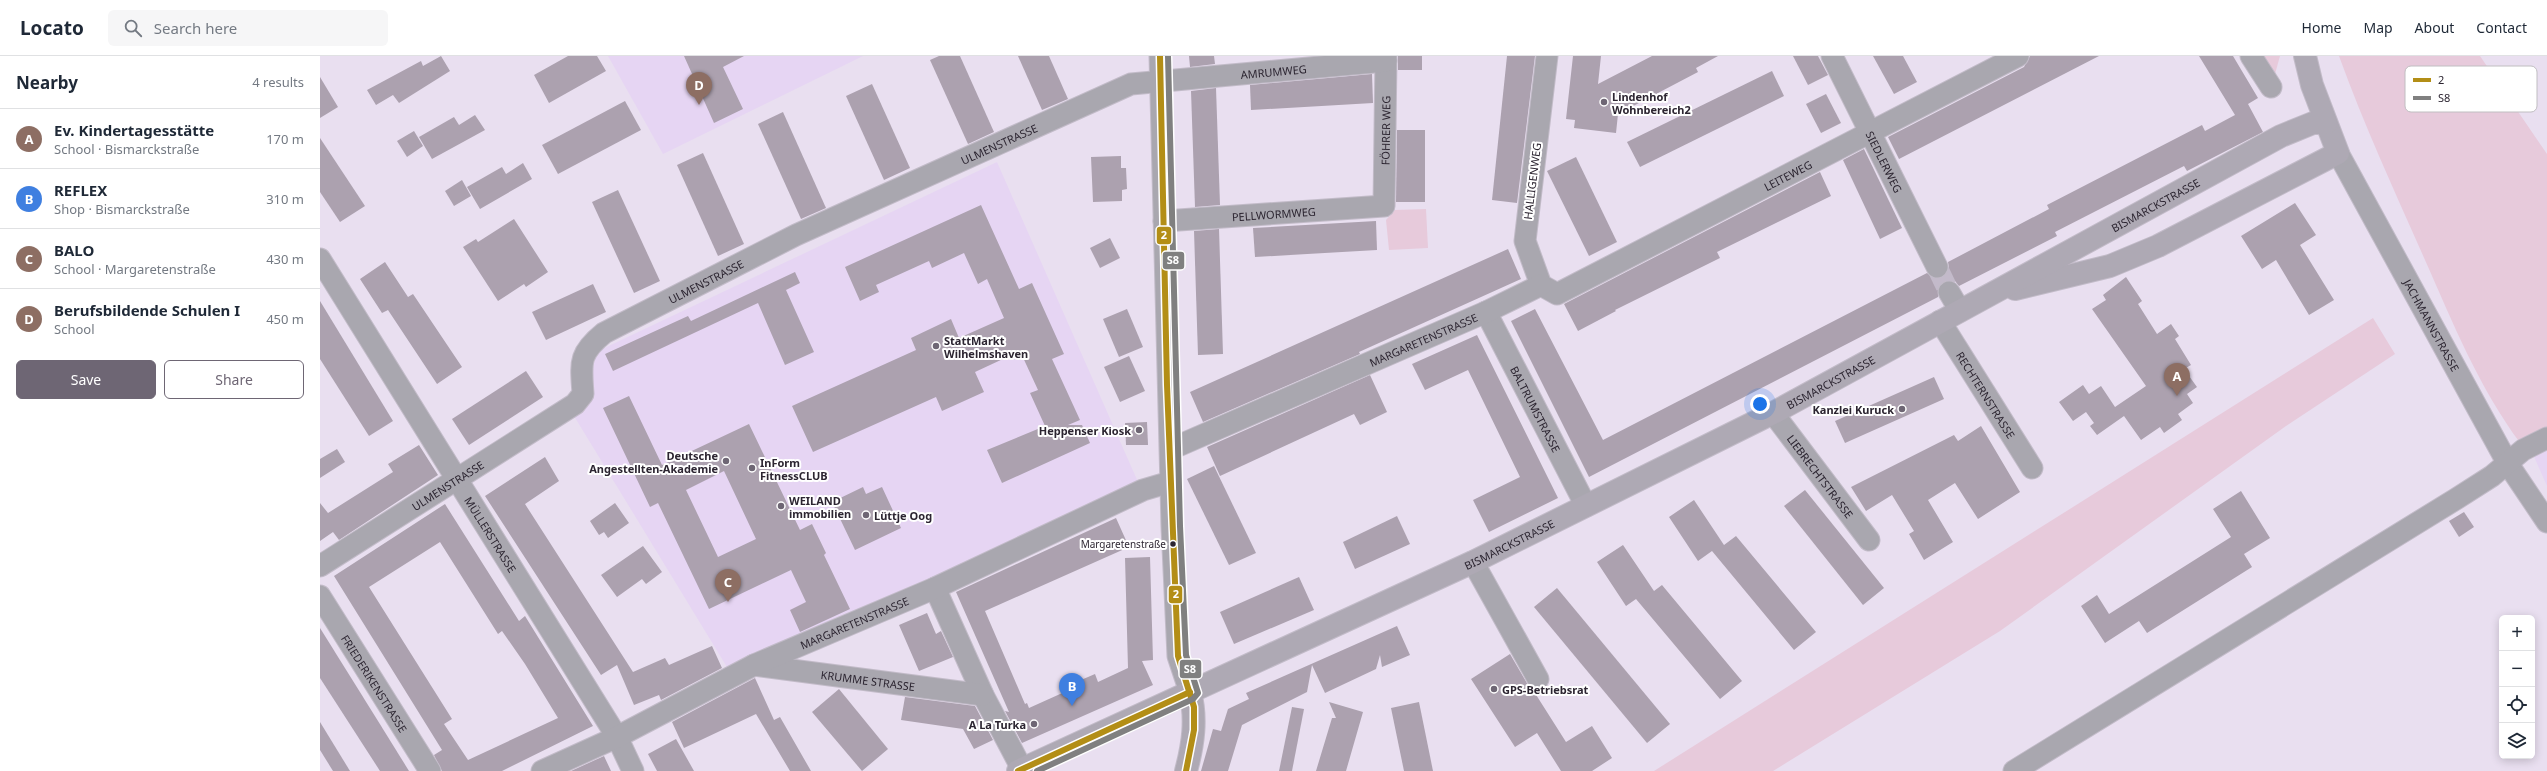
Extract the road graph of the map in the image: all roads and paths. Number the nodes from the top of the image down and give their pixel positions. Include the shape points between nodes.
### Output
1 (1160, 56) edge
2 (1547, 56) edge
3 (1832, 56) edge
4 (2018, 56) edge
5 (2251, 56) edge
6 (2305, 56) edge
7 (1386, 58) edge
8 (1160, 83) junction
9 (2312, 85) junction
10 (2271, 87) dead end
11 (2326, 123) junction
12 (2294, 130) junction
13 (1871, 132) junction
14 (2338, 153) junction
15 (1384, 206) joint
16 (1164, 221) junction
17 (320, 259) edge
18 (1937, 267) tunnel mouth
19 (1549, 290) junction
20 (1949, 292) tunnel mouth
21 (1988, 295) junction
22 (1960, 311) junction
23 (1486, 312) junction
24 (1940, 321) junction
25 (1773, 413) junction
26 (2547, 438) edge
27 (1171, 449) junction
28 (2508, 464) junction
29 (2032, 468) dead end
30 (456, 479) junction
31 (1170, 482) junction
32 (1586, 506) junction
33 (2547, 522) edge
34 (1868, 540) dead end
35 (1473, 562) junction
36 (320, 566) edge
37 (935, 588) junction
38 (320, 596) edge
39 (754, 665) junction
40 (1538, 679) dead end
41 (1190, 692) junction
42 (983, 696) junction
43 (617, 737) junction
44 (1020, 770) edge
45 (430, 771) edge
46 (542, 771) edge
47 (633, 771) edge
48 (1186, 771) edge
49 (2014, 771) edge

1 - 8 street
2 - 19 street, HALLIGENWEG via 1525,241
3 - 13 street, SIEDLERWEG
4 - 13 street, LEITEWEG
5 - 10 street
6 - 9 main road
7 - 8 street, AMRUMWEG
7 - 15 street, FÖHRER WEG
8 - 16 street
8 - 30 street, ULMENSTRASSE via 1132,84 796,235 604,333 587,346 582,360 583,394 575,404
9 - 11 main road, JACHMANNSTRASSE
9 - 12 main road via 2309,110
11 - 12 main road, BISMARCKSTRASSE via 2313,123
11 - 14 main road, JACHMANNSTRASSE
12 - 21 main road, BISMARCKSTRASSE
13 - 18 street, SIEDLERWEG
13 - 19 street, LEITEWEG
14 - 21 main road, BISMARCKSTRASSE via 2158,246 2110,266
14 - 28 street, JACHMANNSTRASSE
15 - 16 street, PELLWORMWEG
16 - 27 street via 1167,385
17 - 30 street, MÜLLERSTRASSE
19 - 23 street, MARGARETENSTRASSE
20 - 22 street
21 - 22 main road, BISMARCKSTRASSE
22 - 24 main road, BISMARCKSTRASSE
23 - 27 street, MARGARETENSTRASSE
23 - 32 street, BALTRUMSTRASSE
24 - 25 main road, BISMARCKSTRASSE
24 - 29 street, RECHTERNSTRASSE
25 - 32 main road, BISMARCKSTRASSE
25 - 34 street, LIEBRECHTSTRASSE
26 - 28 street via 2523,450
27 - 31 street
28 - 33 street, JACHMANNSTRASSE
28 - 49 street via 2449,504
30 - 36 street, ULMENSTRASSE
30 - 43 street, MÜLLERSTRASSE
31 - 37 street, MARGARETENSTRASSE via 1143,490
31 - 41 street via 1178,656
32 - 35 main road, BISMARCKSTRASSE
35 - 40 street
35 - 41 main road, BISMARCKSTRASSE
37 - 39 street, MARGARETENSTRASSE
37 - 42 street
38 - 45 street, FRIEDERIKENSTRASSE
39 - 42 street, KRUMME STRASSE
39 - 43 street, MARGARETENSTRASSE
41 - 44 main road, BISMARCKSTRASSE
41 - 48 main road via 1194,707 1194,724
42 - 44 street
43 - 46 street, MARGARETENSTRASSE
43 - 47 street, MÜLLERSTRASSE

